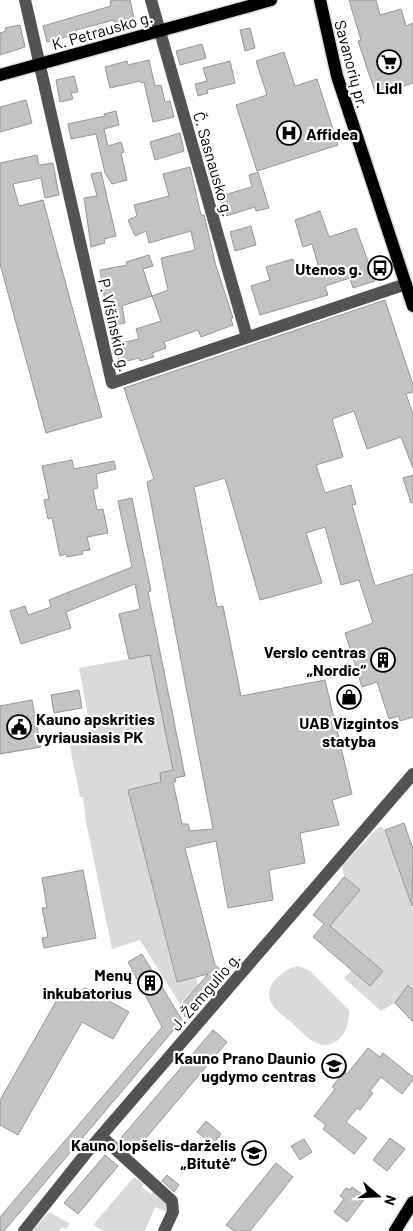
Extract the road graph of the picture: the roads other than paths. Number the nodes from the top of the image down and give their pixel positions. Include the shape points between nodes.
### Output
1 (26, 0) edge
2 (151, 0) edge
3 (271, 0) edge
4 (320, 0) edge
5 (158, 30) junction
6 (40, 64) junction
7 (0, 75) edge
8 (406, 284) junction
9 (413, 306) edge
10 (247, 337) junction
11 (413, 774) edge
12 (101, 1136) junction
13 (413, 1202) edge
14 (24, 1231) edge
15 (164, 1231) edge
16 (395, 1231) edge

1 - 6 street, P. Višinskio g.
2 - 5 street, Č. Sasnausko g.
3 - 5 main road, K. Petrausko g.
4 - 8 main road, Savanorių pr. via 337,76
5 - 6 main road, K. Petrausko g.
5 - 10 street, Č. Sasnausko g.
6 - 7 main road, K. Petrausko g.
6 - 10 street, P. Višinskio g. via 112,383
8 - 9 main road, Savanorių pr.
8 - 10 street, P. Višinskio g.
11 - 12 street, J. Žemgulio g.
12 - 14 street, J. Žemgulio g.
12 - 15 street via 172,1201 173,1212
13 - 16 main road

